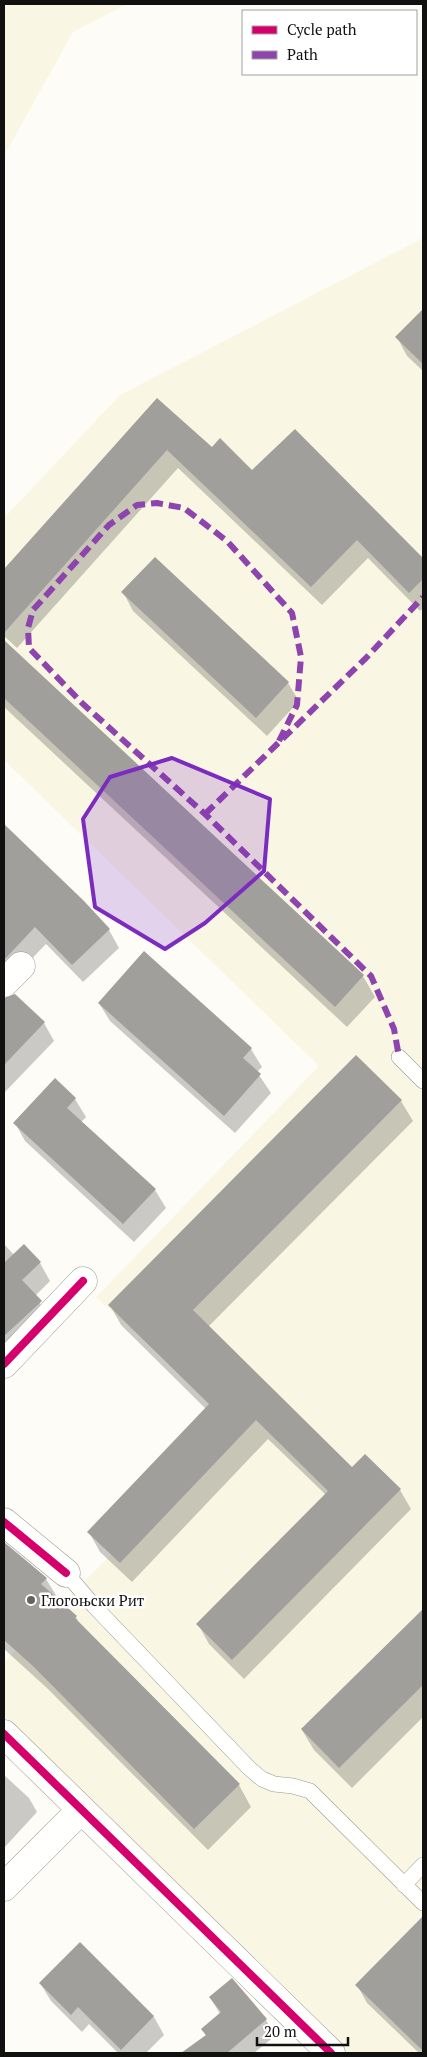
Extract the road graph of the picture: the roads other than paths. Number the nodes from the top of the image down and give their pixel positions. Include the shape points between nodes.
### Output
1 (399, 1057) dead end
2 (423, 1081) edge
3 (83, 1281) dead end
4 (4, 1364) edge
5 (4, 1522) edge
6 (66, 1573) joint
7 (4, 1734) edge
8 (81, 1810) junction
9 (423, 1865) edge
10 (404, 1885) junction
11 (4, 1887) edge
12 (423, 1903) edge
13 (331, 2053) edge

1 - 2 lane
3 - 4 street
5 - 6 street
6 - 10 lane via 249,1768 274,1784 310,1792
7 - 8 street
8 - 11 street
8 - 13 street
9 - 10 lane
10 - 12 lane

